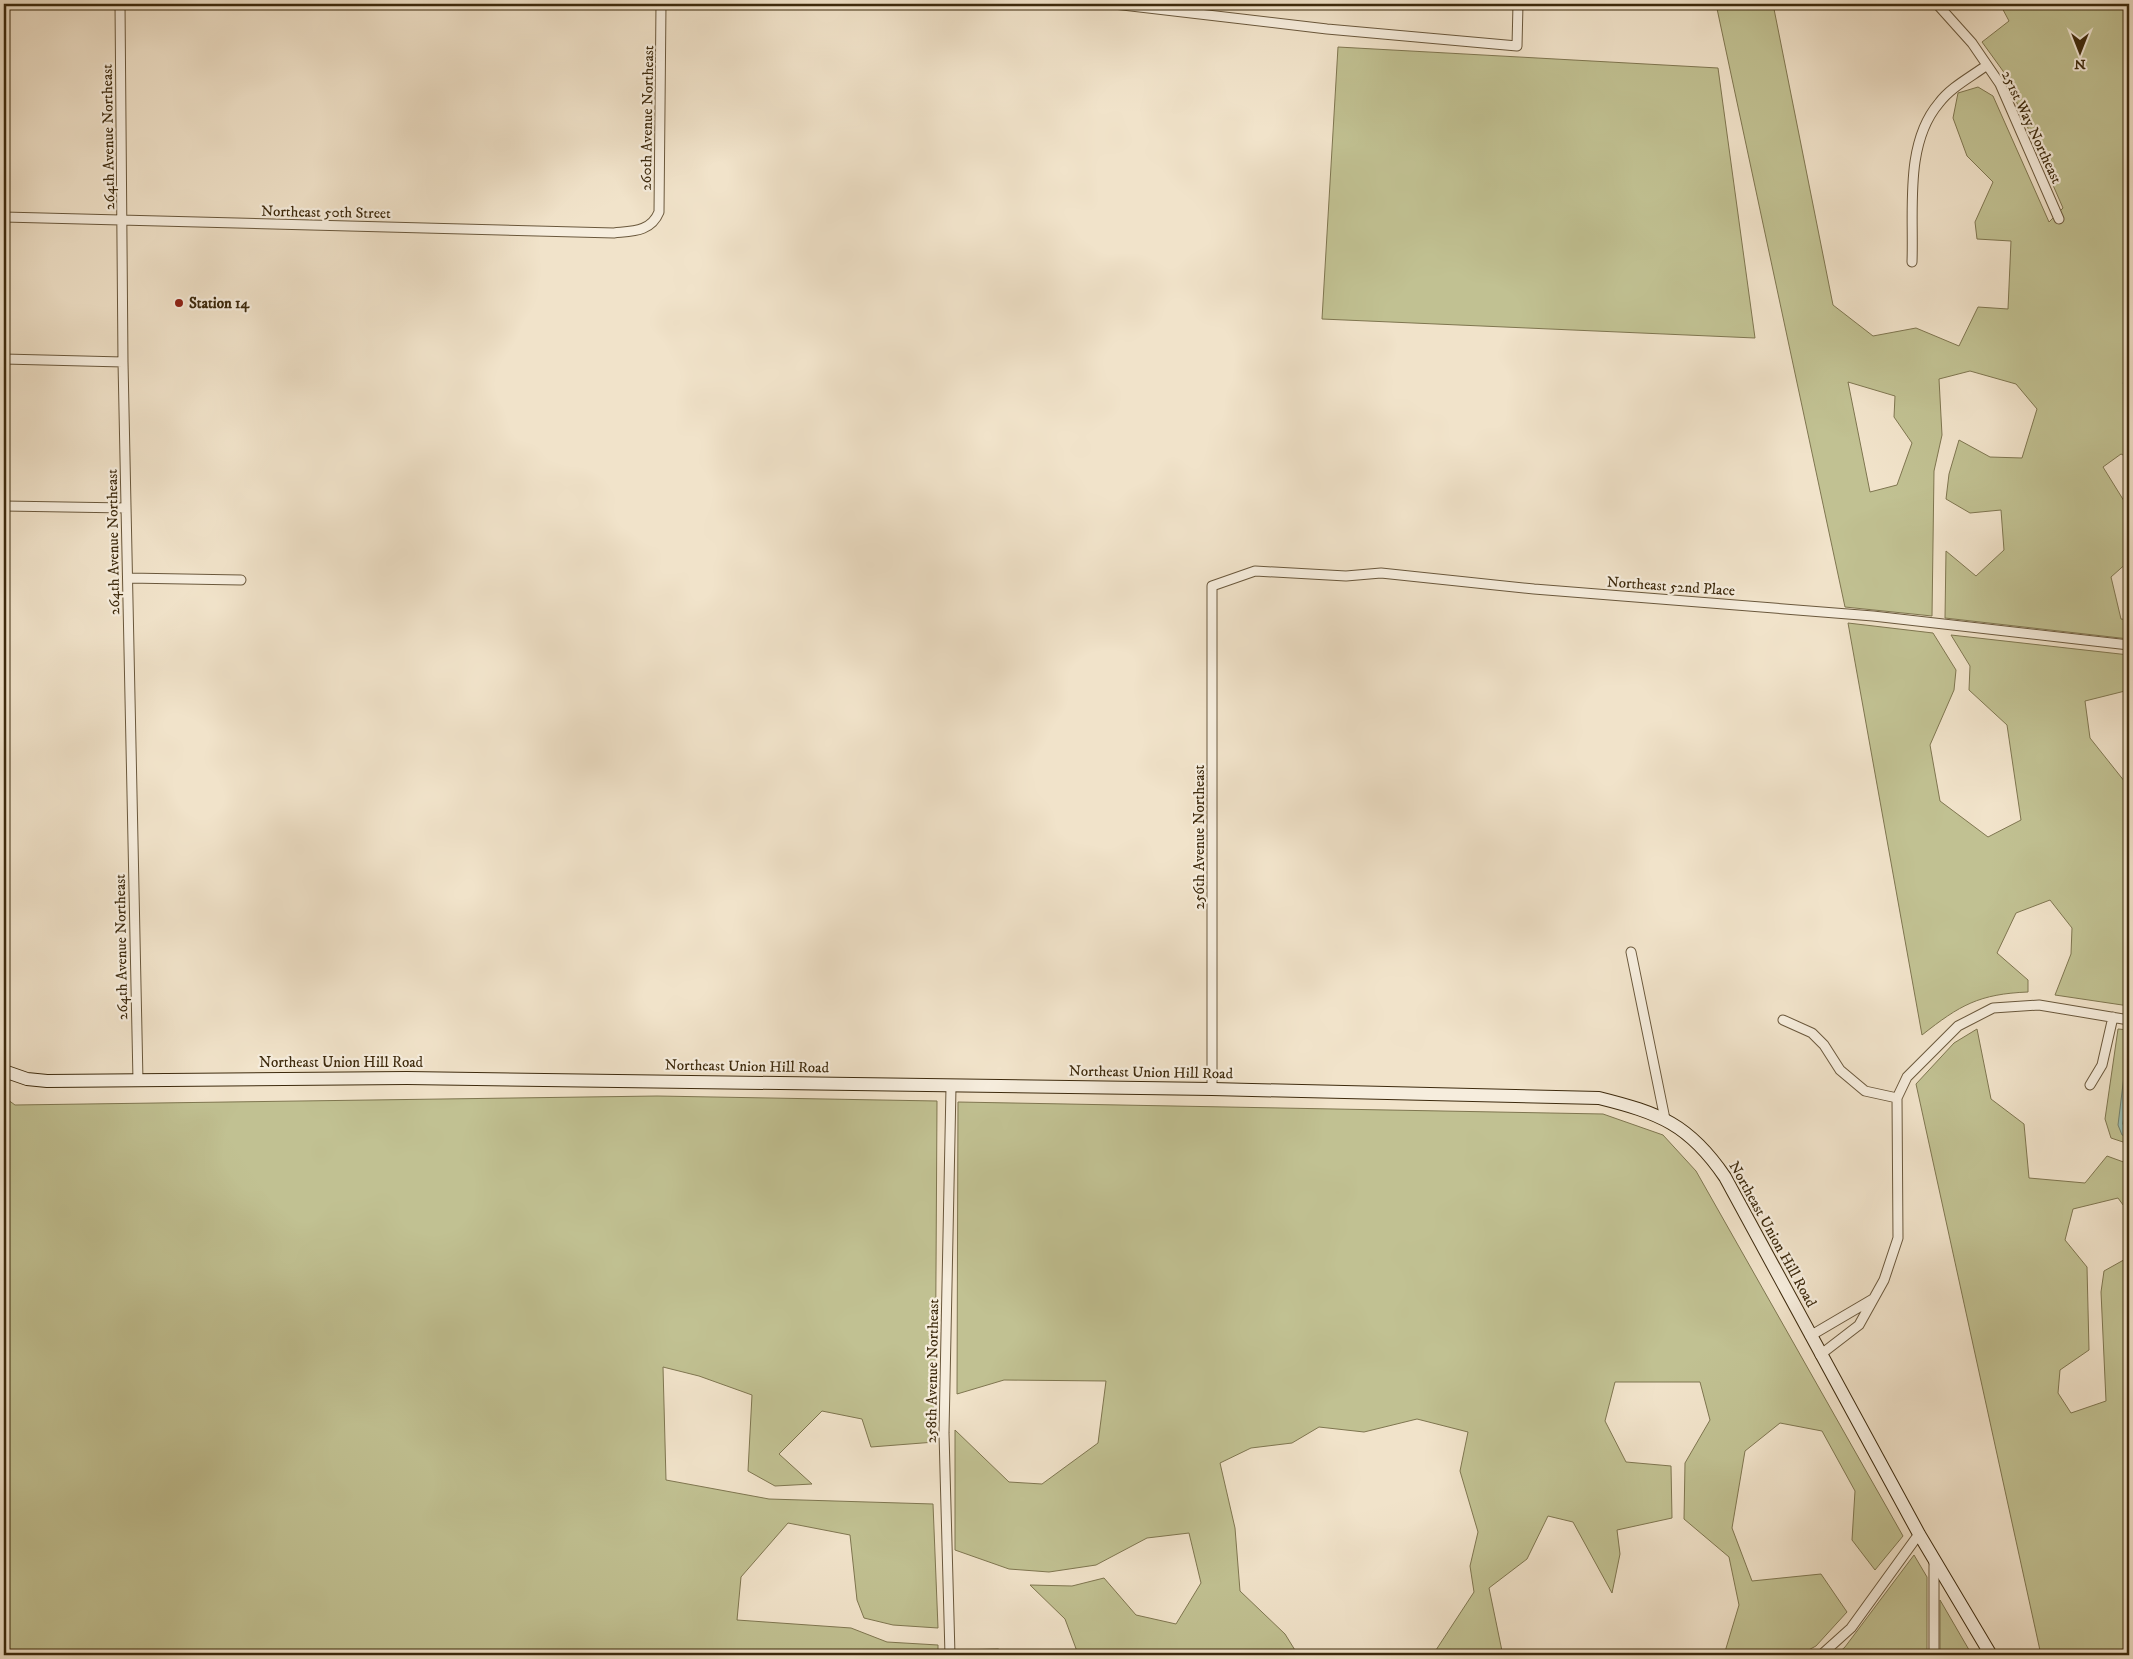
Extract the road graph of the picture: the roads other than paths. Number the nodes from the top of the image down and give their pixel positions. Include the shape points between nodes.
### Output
1 (120, 4) edge
2 (661, 4) edge
3 (1114, 4) edge
4 (1518, 4) edge
5 (1937, 4) edge
6 (1987, 65) junction
7 (4, 217) edge
8 (2058, 219) dead end
9 (123, 221) junction
10 (647, 228) joint
11 (1912, 262) dead end
12 (4, 360) edge
13 (123, 362) junction
14 (4, 506) edge
15 (126, 508) junction
16 (128, 578) junction
17 (241, 580) dead end
18 (1212, 586) joint
19 (2129, 645) edge
20 (1631, 952) dead end
21 (2114, 1017) junction
22 (1783, 1020) dead end
23 (2129, 1020) edge
24 (4, 1071) edge
25 (138, 1081) junction
26 (2090, 1085) dead end
27 (951, 1087) junction
28 (1212, 1089) junction
29 (1897, 1098) junction
30 (1665, 1119) junction
31 (1874, 1299) junction
32 (1810, 1336) junction
33 (1820, 1355) junction
34 (1919, 1534) junction
35 (1934, 1560) junction
36 (950, 1655) edge
37 (1821, 1655) edge
38 (1934, 1655) edge
39 (1990, 1655) edge

1 - 9 street, 264th Avenue Northeast
2 - 10 street, 260th Avenue Northeast via 660,212
3 - 4 street via 1517,46
5 - 6 street, 251st Way Northeast
6 - 8 street, 251st Way Northeast via 2010,104
6 - 11 street via 1939,102 1918,140
7 - 9 street, Northeast 50th Street
9 - 10 street, Northeast 50th Street via 614,233
9 - 13 street, 264th Avenue Northeast
12 - 13 street
13 - 15 street, 264th Avenue Northeast
14 - 15 street
15 - 16 street, 264th Avenue Northeast
16 - 17 street
16 - 25 street, 264th Avenue Northeast
18 - 19 street, Northeast 52nd Place via 1255,571 1346,576 1381,573 1534,590 1873,616
18 - 28 street, 256th Avenue Northeast
20 - 30 street
21 - 23 street
21 - 26 street via 2102,1065
21 - 29 street via 2039,1005 1993,1008 1958,1026 1907,1077
22 - 29 street via 1812,1033 1840,1070 1866,1092
24 - 25 street, Northeast Union Hill Road via 47,1081
25 - 27 street, Northeast Union Hill Road via 408,1078
27 - 28 street, Northeast Union Hill Road
27 - 36 street, 258th Avenue Northeast via 944,1433
28 - 30 street, Northeast Union Hill Road via 1599,1098 1636,1107
29 - 31 street via 1898,1238
30 - 32 street, Northeast Union Hill Road via 1700,1144 1721,1171
31 - 32 street
31 - 33 street via 1859,1325
32 - 33 street, Northeast Union Hill Road
33 - 34 street, Northeast Union Hill Road
34 - 35 street, Northeast Union Hill Road
34 - 37 street via 1851,1628
35 - 38 street
35 - 39 street, Northeast Union Hill Road

